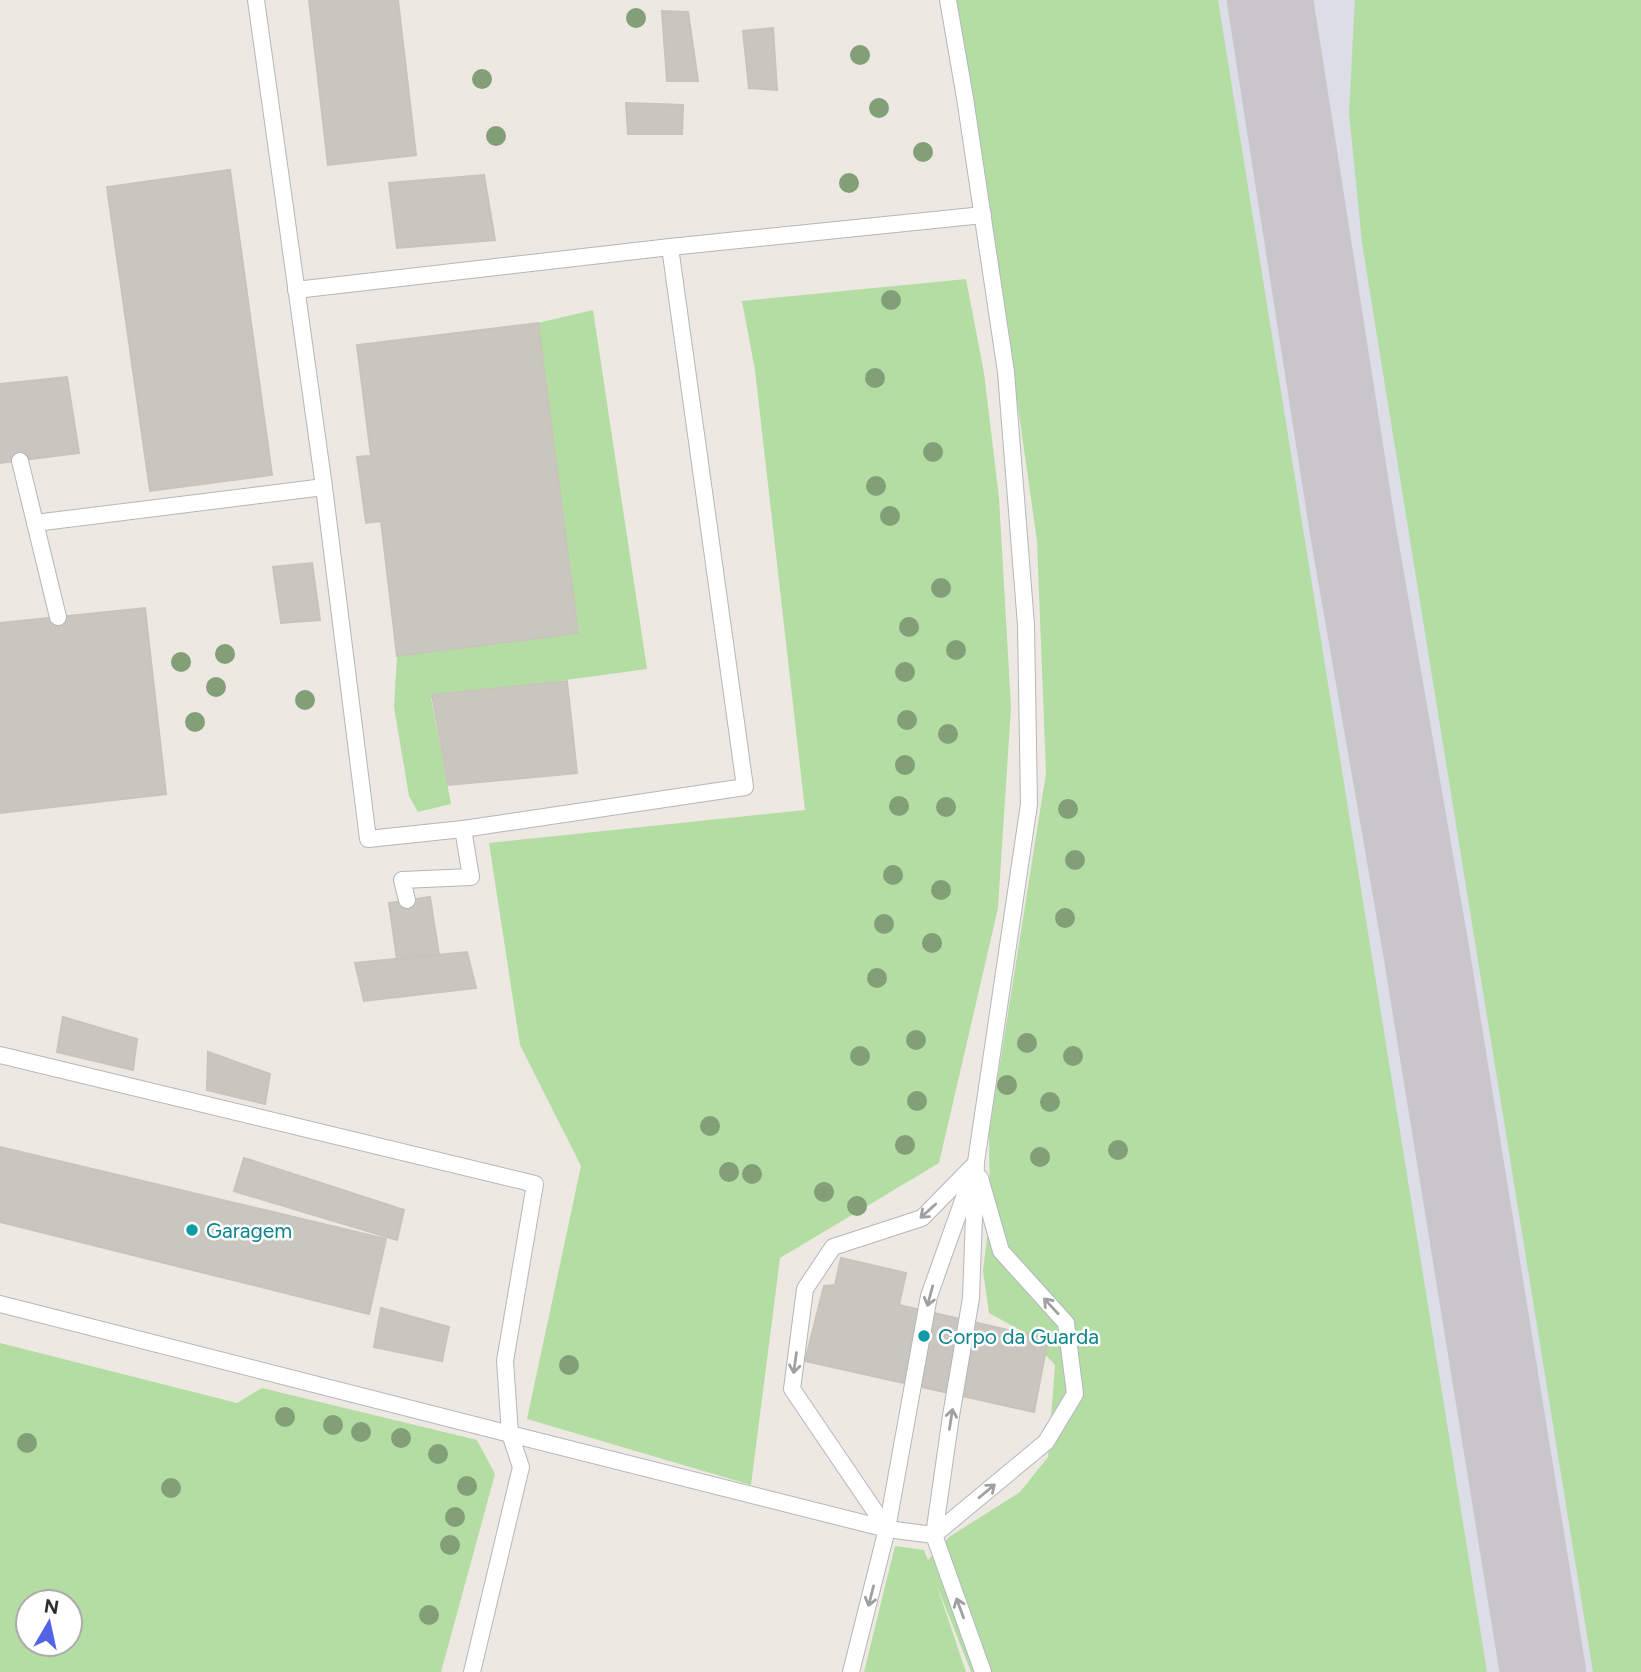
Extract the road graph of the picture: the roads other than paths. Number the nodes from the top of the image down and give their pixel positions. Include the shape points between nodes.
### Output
1 (256, 0) edge
2 (948, 0) edge
3 (983, 215) junction
4 (670, 247) junction
5 (296, 290) junction
6 (20, 461) dead end
7 (324, 487) junction
8 (35, 523) junction
9 (58, 617) dead end
10 (463, 830) junction
11 (407, 900) dead end
12 (0, 1055) edge
13 (976, 1162) junction
14 (0, 1304) edge
15 (510, 1434) junction
16 (887, 1530) junction
17 (934, 1535) junction
18 (472, 1672) edge
19 (851, 1672) edge
20 (983, 1672) edge

1 - 5 lane
2 - 3 lane
3 - 4 lane
3 - 13 lane via 1006,372 1026,625 1028,804
4 - 5 lane
4 - 10 lane via 745,787
5 - 7 lane
6 - 8 lane
7 - 8 lane
7 - 10 lane via 368,839
8 - 9 lane
10 - 11 lane via 471,877 402,880
12 - 15 lane via 535,1185 505,1361
13 -> 16 lane via 929,1296
13 -> 16 lane via 922,1217 834,1247 806,1290 792,1388
17 -> 13 lane via 971,1298
17 -> 13 lane via 1046,1442 1075,1394 1066,1323 1001,1251
14 - 15 lane
15 - 16 lane
15 - 18 lane via 521,1467
16 - 17 lane
16 -> 19 lane
20 -> 17 lane

